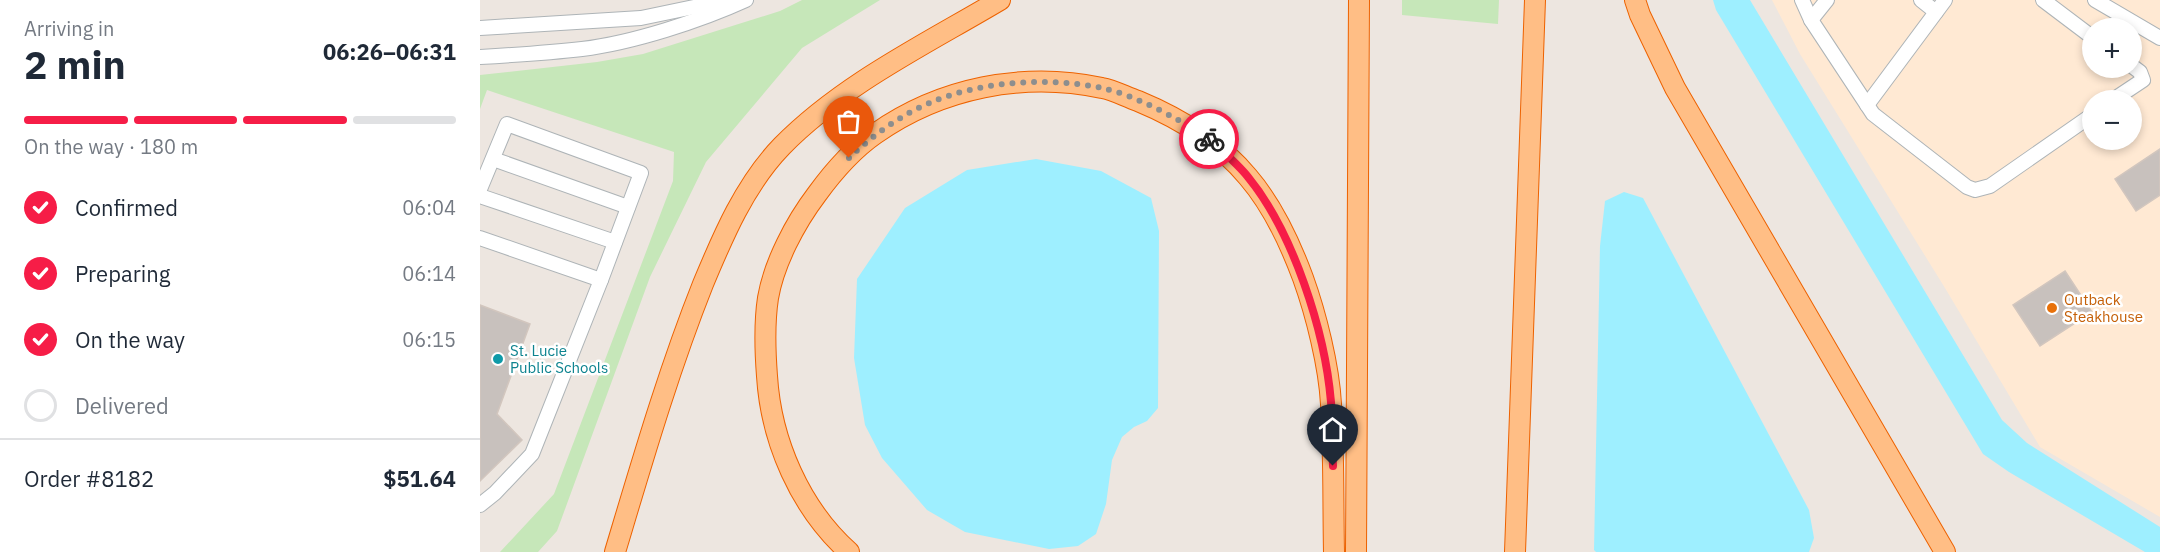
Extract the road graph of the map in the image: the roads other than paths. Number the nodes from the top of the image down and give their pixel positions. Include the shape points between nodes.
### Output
1 (728, 0) edge
2 (746, 0) edge
3 (1000, 0) edge
4 (1359, 0) edge
5 (1534, 0) edge
6 (1635, 0) edge
7 (1802, 0) edge
8 (1827, 0) edge
9 (1921, 0) edge
10 (1946, 0) edge
11 (2043, 0) edge
12 (2095, 0) edge
13 (1936, 12) junction
14 (1811, 20) junction
15 (480, 28) edge
16 (2082, 29) edge
17 (2160, 38) edge
18 (480, 57) edge
19 (2142, 77) edge
20 (2128, 90) edge
21 (1867, 105) junction
22 (2082, 122) edge
23 (493, 159) junction
24 (480, 189) edge
25 (480, 196) edge
26 (628, 207) junction
27 (480, 238) edge
28 (615, 242) junction
29 (602, 279) junction
30 (480, 505) edge
31 (615, 552) edge
32 (849, 552) edge
33 (1334, 552) edge
34 (1356, 552) edge
35 (1515, 552) edge
36 (1945, 552) edge

1 - 15 street via 641,18
2 - 18 street via 656,32 584,49
3 - 31 highway via 837,99 780,148 754,182 732,218 687,324
4 - 34 highway
5 - 35 highway
6 - 36 highway via 1675,88
7 - 14 street
8 - 14 street
9 - 13 street
10 - 13 street
11 - 16 street
12 - 17 street
13 - 21 street
14 - 21 street
19 - 20 street
21 - 22 street via 1873,114 1967,187 1975,189 1990,186
23 - 24 street
23 - 26 street
23 - 26 street via 507,124 641,173
25 - 28 street
26 - 28 street
27 - 29 street
28 - 29 street
29 - 30 street via 532,454
32 - 33 highway via 817,515 792,475 768,396 768,297 782,254 803,212 836,169 874,135 932,102 992,85 1048,81 1104,88 1161,110 1208,138 1248,176 1277,219 1303,280 1324,359 1331,401

